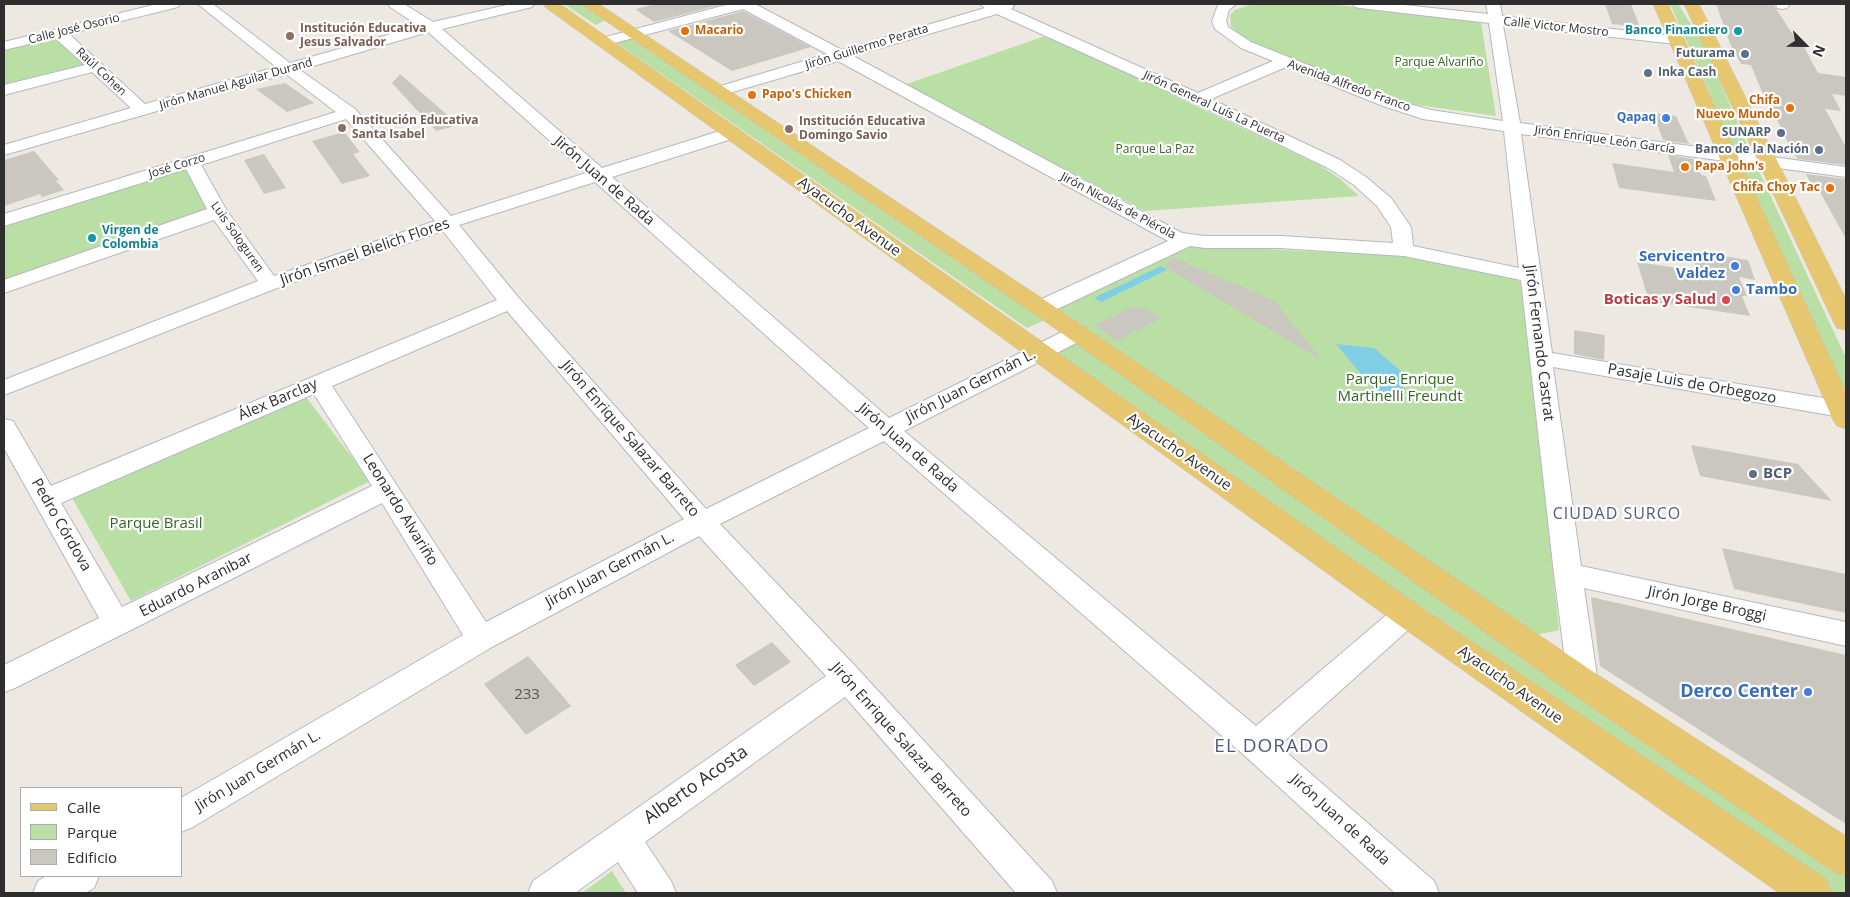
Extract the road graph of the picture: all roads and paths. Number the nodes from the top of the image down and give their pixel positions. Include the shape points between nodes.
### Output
1 (173, 4) edge
2 (205, 4) edge
3 (394, 4) edge
4 (527, 4) edge
5 (550, 4) edge
6 (589, 4) edge
7 (745, 4) edge
8 (1014, 4) edge
9 (1229, 4) edge
10 (1360, 4) edge
11 (1660, 4) edge
12 (1691, 4) edge
13 (992, 6) edge
14 (1495, 12) edge
15 (431, 27) junction
16 (59, 32) junction
17 (635, 33) junction
18 (1676, 40) junction
19 (603, 42) junction
20 (4, 46) edge
21 (838, 56) junction
22 (1284, 62) junction
23 (96, 67) junction
24 (289, 69) junction
25 (4, 90) edge
26 (720, 91) junction
27 (1198, 99) junction
28 (143, 111) junction
29 (349, 113) junction
30 (1512, 128) junction
31 (732, 133) junction
32 (4, 150) edge
33 (1727, 156) junction
34 (1767, 161) junction
35 (191, 162) junction
36 (1846, 172) edge
37 (598, 176) junction
38 (218, 212) junction
39 (4, 220) edge
40 (447, 223) junction
41 (1186, 240) junction
42 (1404, 250) junction
43 (1530, 276) junction
44 (270, 284) junction
45 (4, 287) edge
46 (510, 302) junction
47 (1041, 308) junction
48 (1796, 308) junction
49 (1844, 319) edge
50 (1078, 333) junction
51 (1038, 352) junction
52 (1542, 358) junction
53 (318, 383) junction
54 (4, 388) edge
55 (1844, 415) edge
56 (4, 427) edge
57 (886, 429) junction
58 (387, 489) junction
59 (46, 499) junction
60 (702, 522) junction
61 (1568, 574) junction
62 (1407, 614) junction
63 (117, 624) junction
64 (1846, 634) edge
65 (481, 639) junction
66 (847, 678) junction
67 (4, 679) edge
68 (1583, 683) junction
69 (1256, 746) junction
70 (182, 815) edge
71 (622, 838) junction
72 (1846, 858) edge
73 (79, 877) edge
74 (51, 893) edge
75 (546, 893) edge
76 (658, 893) edge
77 (1039, 893) edge
78 (1421, 893) edge
79 (1812, 893) edge

1 - 16 street, Calle José Osorio
2 - 24 street, Jirón Enrique Salazar Barreto
3 - 15 street, Jirón Juan de Rada
4 - 15 street, Jirón Manuel Aguilar Durand
5 - 19 main road, Ayacucho Avenue
6 - 17 main road, Ayacucho Avenue
7 - 17 street
7 - 21 street, Jirón Nicolás de Piérola
8 - 13 street, Jirón Guillermo Peratta
9 - 22 street, Avenida Alfredo Franco via 1223,8 1219,21 1222,29 1246,46
10 - 14 street
11 - 18 main road
12 - 34 main road
13 - 21 street, Jirón Guillermo Peratta
13 - 27 street, Jirón General Luís La Puerta
14 - 18 street, Calle Victor Mostro
14 - 30 street, Jirón Fernando Castrat
15 - 24 street, Jirón Manuel Aguilar Durand
15 - 37 street, Jirón Juan de Rada
16 - 20 street, Calle José Osorio
16 - 23 street, Raúl Cohen
17 - 19 street
17 - 26 main road, Ayacucho Avenue
18 - 33 main road
19 - 31 main road, Ayacucho Avenue
21 - 26 street, Jirón Guillermo Peratta
21 - 41 street, Jirón Nicolás de Piérola via 1169,234
22 - 27 street
22 - 30 street, Avenida Alfredo Franco via 1429,115
23 - 25 street
23 - 28 street, Raúl Cohen
24 - 28 street, Jirón Manuel Aguilar Durand
24 - 29 street, Jirón Enrique Salazar Barreto
26 - 47 main road, Ayacucho Avenue
27 - 42 street, Jirón General Luís La Puerta via 1306,150 1360,181 1384,202 1401,227
28 - 32 street, Jirón Manuel Aguilar Durand
29 - 35 street, José Corzo
29 - 40 street, Jirón Enrique Salazar Barreto
30 - 33 street, Jirón Enrique León García
30 - 43 street, Jirón Fernando Castrat
31 - 37 street, Jirón Ismael Bielich Flores
31 - 51 main road, Ayacucho Avenue
33 - 34 street, Jirón Enrique León García
33 - 48 main road
34 - 36 street, Jirón Enrique León García
34 - 49 main road
35 - 38 street, Luis Sologuren
35 - 39 street, José Corzo
37 - 40 street, Jirón Ismael Bielich Flores
37 - 57 street, Jirón Juan de Rada
38 - 44 street, Luis Sologuren
38 - 45 street
40 - 44 street, Jirón Ismael Bielich Flores
40 - 46 street, Jirón Enrique Salazar Barreto
41 - 42 street, Jirón Nicolás de Piérola
41 - 47 street
42 - 43 street, Jirón Nicolás de Piérola
43 - 52 street, Jirón Fernando Castrat
44 - 54 street, Jirón Ismael Bielich Flores
46 - 53 street, Álex Barclay
46 - 60 street, Jirón Enrique Salazar Barreto
47 - 50 main road, Ayacucho Avenue
48 - 49 main road
48 - 55 main road
50 - 51 street, Jirón Juan Germán L.
50 - 68 main road, Ayacucho Avenue
51 - 57 street, Jirón Juan Germán L.
51 - 62 main road, Ayacucho Avenue
52 - 55 street, Pasaje Luis de Orbegozo
52 - 61 street, Jirón Fernando Castrat
53 - 58 street, Leonardo Alvariño
53 - 59 street, Álex Barclay
56 - 59 street, Pedro Córdova
57 - 60 street, Jirón Juan Germán L.
57 - 69 street, Jirón Juan de Rada
58 - 63 street, Eduardo Aranibar
58 - 65 street, Leonardo Alvariño
59 - 63 street, Pedro Córdova
60 - 65 street, Jirón Juan Germán L.
60 - 66 street, Jirón Enrique Salazar Barreto
61 - 64 street, Jirón Jorge Broggi
61 - 68 street, Jirón Fernando Castrat
62 - 69 street
62 - 79 main road, Ayacucho Avenue
63 - 67 street, Eduardo Aranibar
65 - 70 street, Jirón Juan Germán L.
66 - 71 street, Alberto Acosta
66 - 77 street, Jirón Enrique Salazar Barreto
68 - 72 main road, Ayacucho Avenue
69 - 78 street, Jirón Juan de Rada
71 - 75 street, Alberto Acosta
71 - 76 street
73 - 74 street

